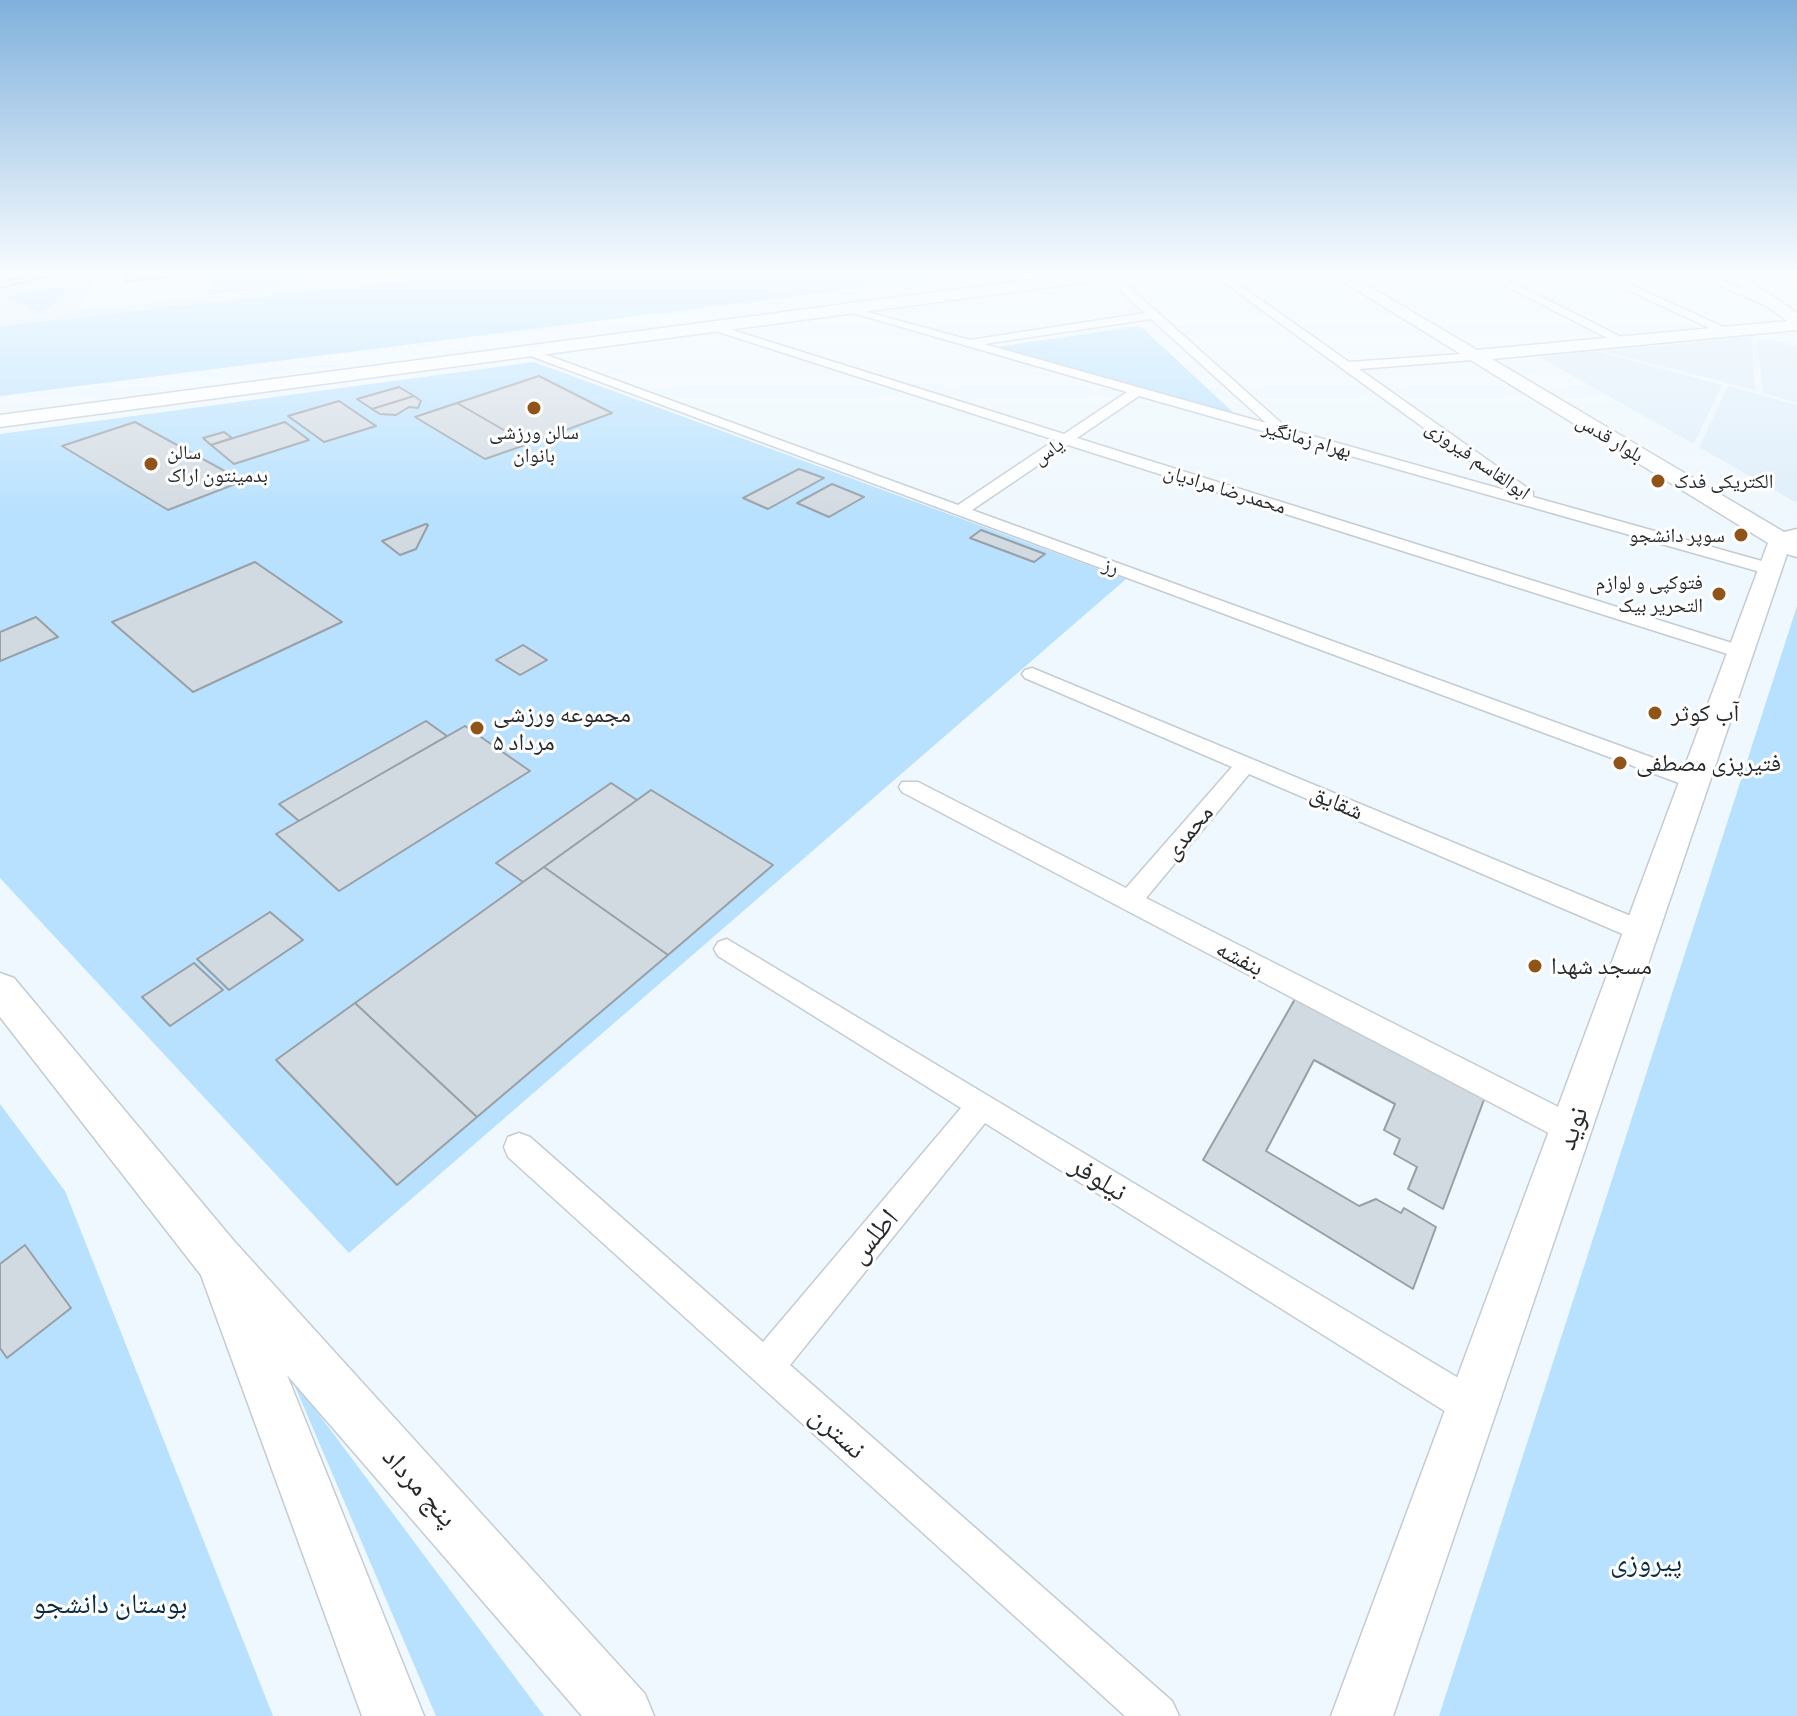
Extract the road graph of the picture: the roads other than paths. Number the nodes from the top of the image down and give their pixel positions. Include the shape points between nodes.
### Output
1 (374, 356) edge
2 (495, 356) edge
3 (537, 356) edge
4 (802, 356) edge
5 (1010, 356) edge
6 (1200, 356) edge
7 (1333, 356) edge
8 (1471, 356) edge
9 (1472, 356) edge
10 (1504, 356) edge
11 (1347, 366) junction
12 (1136, 392) junction
13 (0, 404) edge
14 (0, 421) edge
15 (1286, 433) junction
16 (1066, 439) junction
17 (1541, 505) junction
18 (960, 511) junction
19 (1788, 544) edge
20 (1741, 652) junction
21 (1032, 674) dead end
22 (1246, 764) junction
23 (1695, 781) junction
24 (910, 787) dead end
25 (1130, 900) junction
26 (1641, 931) junction
27 (727, 949) dead end
28 (0, 989) edge
29 (981, 1106) junction
30 (1571, 1129) junction
31 (519, 1147) dead end
32 (217, 1258) junction
33 (765, 1367) junction
34 (1472, 1407) junction
35 (393, 1716) edge
36 (623, 1716) edge
37 (1157, 1716) edge
38 (1362, 1716) edge

1 - 13 main road
2 - 14 main road
3 - 18 street, رز
4 - 16 street, محمدرضا مرادیان
5 - 12 street, بهرام زمانگیر
6 - 15 street
7 - 11 street, ابوالقاسم فیروزی
8 - 11 street
9 - 19 main road, بلوار قدس
10 - 19 main road, بلوار قدس
11 - 17 street, ابوالقاسم فیروزی
12 - 15 street, بهرام زمانگیر
12 - 16 street, یاس
15 - 17 street, بهرام زمانگیر
16 - 18 street, یاس
16 - 20 street, محمدرضا مرادیان
17 - 19 street, بهرام زمانگیر
18 - 23 street, رز
19 - 20 main road, نوید
20 - 23 main road, نوید
21 - 22 street, شقایق
22 - 25 street, محمدی
22 - 26 street, شقایق
23 - 26 main road, نوید
24 - 25 street, بنفشه
25 - 30 street, بنفشه
26 - 30 main road, نوید
27 - 29 street, نیلوفر
28 - 32 main road, پنج مرداد
29 - 33 street, اطلس
29 - 34 street, نیلوفر
30 - 34 main road, نوید
31 - 33 street, نسترن
32 - 35 main road, پنج مرداد
32 - 36 main road, پنج مرداد
33 - 37 street, نسترن
34 - 38 main road, نوید

